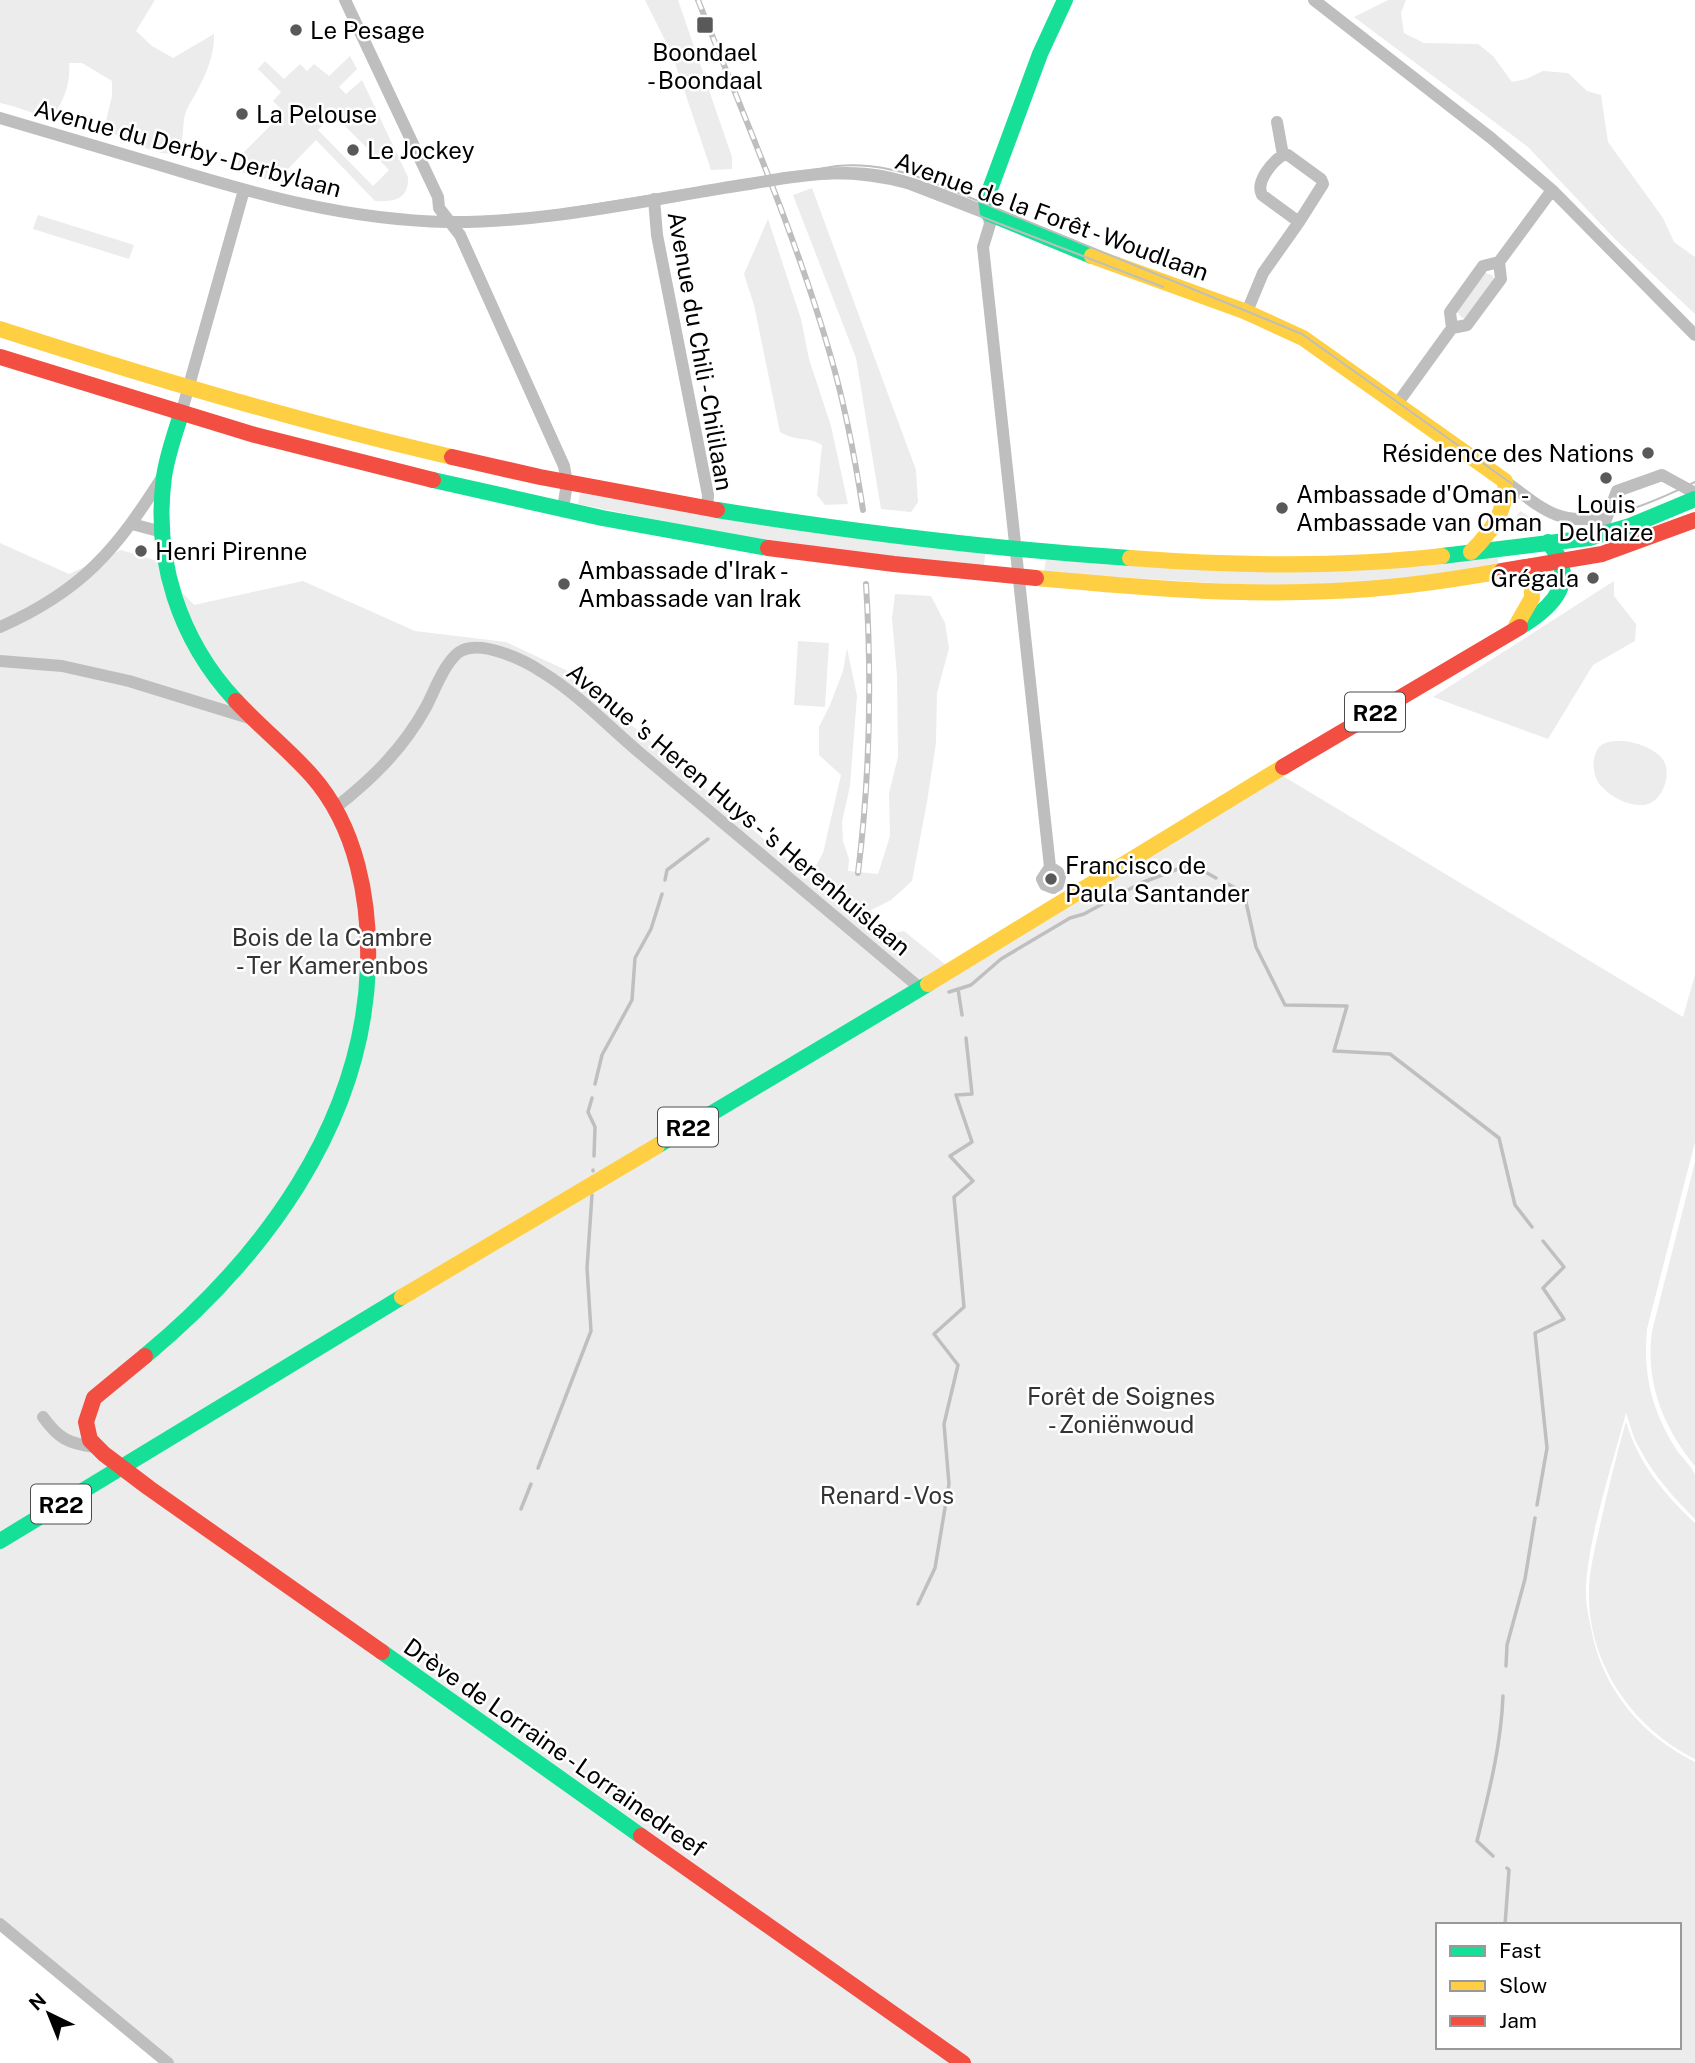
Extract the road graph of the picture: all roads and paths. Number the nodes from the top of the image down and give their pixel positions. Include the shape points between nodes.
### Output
1 (345, 0) edge
2 (1065, 0) edge
3 (1314, 0) edge
4 (0, 118) edge
5 (1277, 122) dead end
6 (1283, 155) junction
7 (244, 190) junction
8 (1552, 190) junction
9 (654, 199) junction
10 (988, 213) junction
11 (450, 222) junction
12 (1299, 222) junction
13 (1499, 262) junction
14 (1247, 314) junction
15 (1452, 328) junction
16 (0, 329) edge
17 (1695, 335) edge
18 (0, 357) edge
19 (188, 388) junction
20 (1397, 404) junction
21 (181, 414) junction
22 (165, 473) junction
23 (1504, 481) junction
24 (567, 482) junction
25 (1695, 493) edge
26 (1695, 499) edge
27 (563, 509) junction
28 (707, 510) junction
29 (1606, 517) junction
30 (1695, 520) edge
31 (132, 524) junction
32 (162, 531) junction
33 (1600, 535) junction
34 (1548, 542) junction
35 (1015, 550) junction
36 (1471, 552) junction
37 (1561, 561) junction
38 (1531, 566) junction
39 (1019, 577) junction
40 (0, 627) edge
41 (1514, 628) junction
42 (0, 661) edge
43 (253, 719) junction
44 (335, 808) junction
45 (1049, 867) dead end
46 (920, 988) junction
47 (43, 1417) dead end
48 (94, 1447) junction
49 (122, 1467) junction
50 (0, 1541) edge
51 (0, 1924) edge
52 (168, 2063) edge
53 (963, 2063) edge

1 - 11 street via 438,197 439,208
2 - 10 main road via 986,200
3 - 8 street
4 - 7 street, Avenue du Derby - Derbylaan
5 - 6 street
6 - 12 street via 1259,190
6 - 12 street via 1324,184
7 - 11 street, Avenue du Derby - Derbylaan via 346,214
7 - 19 street
8 - 13 street
8 - 17 street
9 - 10 street, Avenue de la Forêt - Woudlaan, bridge via 844,173 914,184
9 - 11 street, Avenue de la Forêt - Woudlaan via 536,217
9 - 28 street, Avenue du Chili - Chililaan
10 - 14 main road, Avenue de la Forêt - Woudlaan
10 - 35 street via 990,224 983,247
11 - 24 street via 460,235 564,466
12 - 14 street via 1263,273
13 - 15 street via 1500,278 1494,288 1467,325
13 - 15 street via 1483,266 1456,303 1450,312
14 - 20 main road, Avenue de la Forêt - Woudlaan via 1312,343
15 - 20 street
16 - 19 main road
18 - 21 main road
19 - 21 street
19 - 24 main road via 386,441
20 - 23 main road, Avenue de la Forêt - Woudlaan
21 - 22 main road
21 - 27 main road via 383,468
22 - 31 street
22 - 32 main road
23 - 29 street, Avenue de la Forêt - Woudlaan via 1555,516 1578,521
23 - 36 main road via 1503,512
24 - 27 street
24 - 28 main road
25 - 29 street via 1662,475 1617,491
26 - 33 main road
27 - 39 main road via 777,548
28 - 35 main road
29 - 33 street
30 - 37 main road via 1606,552
31 - 32 street
31 - 40 street via 87,575 30,614
32 - 43 main road via 171,593 190,637 219,683
33 - 34 main road
34 - 36 main road
34 - 37 main road
34 - 38 main road
35 - 36 main road via 1290,566
35 - 39 street
37 - 38 main road
37 - 41 main road, R22 via 1564,580 1552,603
38 - 39 main road via 1439,582 1303,592 1127,587
38 - 41 main road, R22 via 1532,603
39 - 45 street
41 - 46 main road, R22
42 - 43 street via 62,666 129,681
43 - 44 main road via 296,759
44 - 46 street, Avenue 's Heren Huys - 's Herenhuislaan via 405,742 457,653 489,649 521,659 580,700
44 - 48 main road via 359,870 371,958 357,1052 336,1114 282,1211 239,1266 207,1300 94,1398 86,1420
46 - 49 main road, R22
47 - 48 street via 71,1444
48 - 49 main road, Drève de Lorraine - Lorrainedreef
49 - 50 main road, R22
49 - 53 main road, Drève de Lorraine - Lorrainedreef
51 - 52 street

